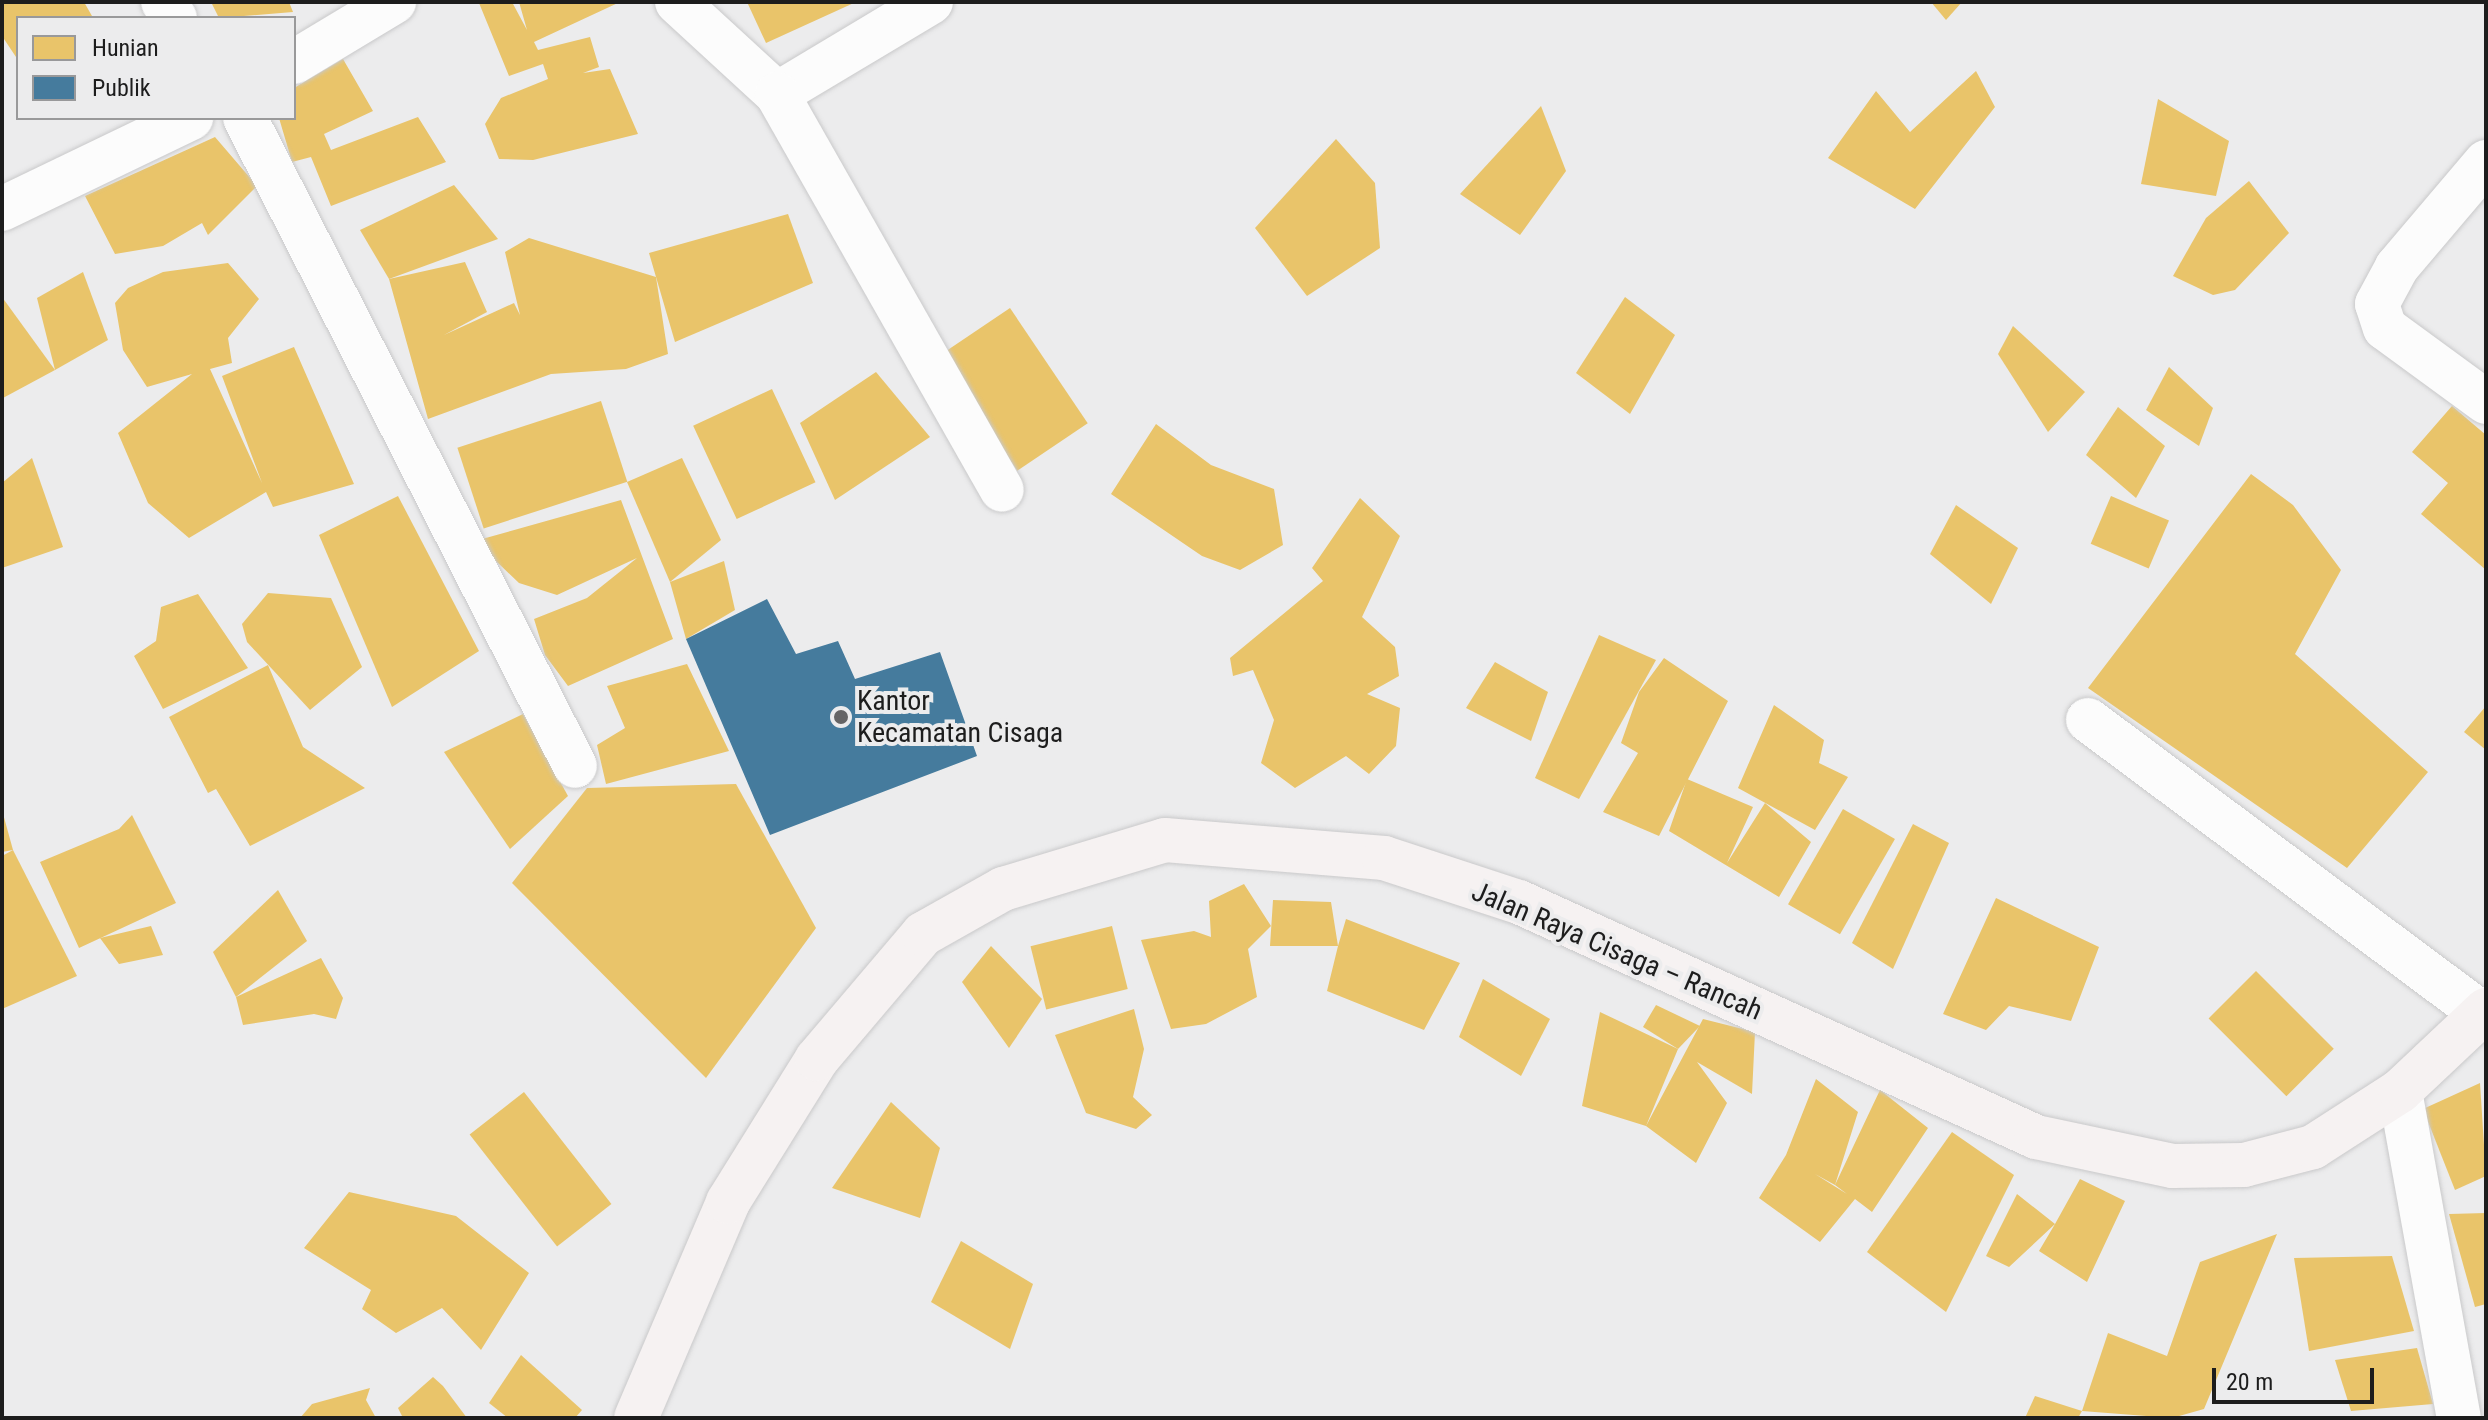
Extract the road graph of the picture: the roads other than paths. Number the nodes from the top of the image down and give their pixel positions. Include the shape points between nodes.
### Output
1 (394, 2) edge
2 (677, 2) edge
3 (931, 2) edge
4 (296, 61) edge
5 (777, 94) junction
6 (187, 120) edge
7 (246, 120) edge
8 (2486, 162) edge
9 (2, 209) edge
10 (2486, 402) edge
11 (1002, 490) dead end
12 (2088, 720) dead end
13 (575, 766) dead end
14 (2484, 1012) edge
15 (2400, 1091) junction
16 (636, 1418) edge
17 (2459, 1418) edge

1 - 4 street
2 - 5 street
3 - 5 street
5 - 11 street
6 - 9 street
7 - 13 street
8 - 10 street via 2397,267 2377,304 2385,328
12 - 14 street
14 - 15 main road, Jalan Raya Cisaga – Rancah
15 - 16 main road, Jalan Raya Cisaga – Rancah via 2313,1147 2244,1165 2173,1166 2106,1156 2008,1125 1519,902 1384,858 1165,840 1003,889 923,934 817,1059 728,1202
15 - 17 street

